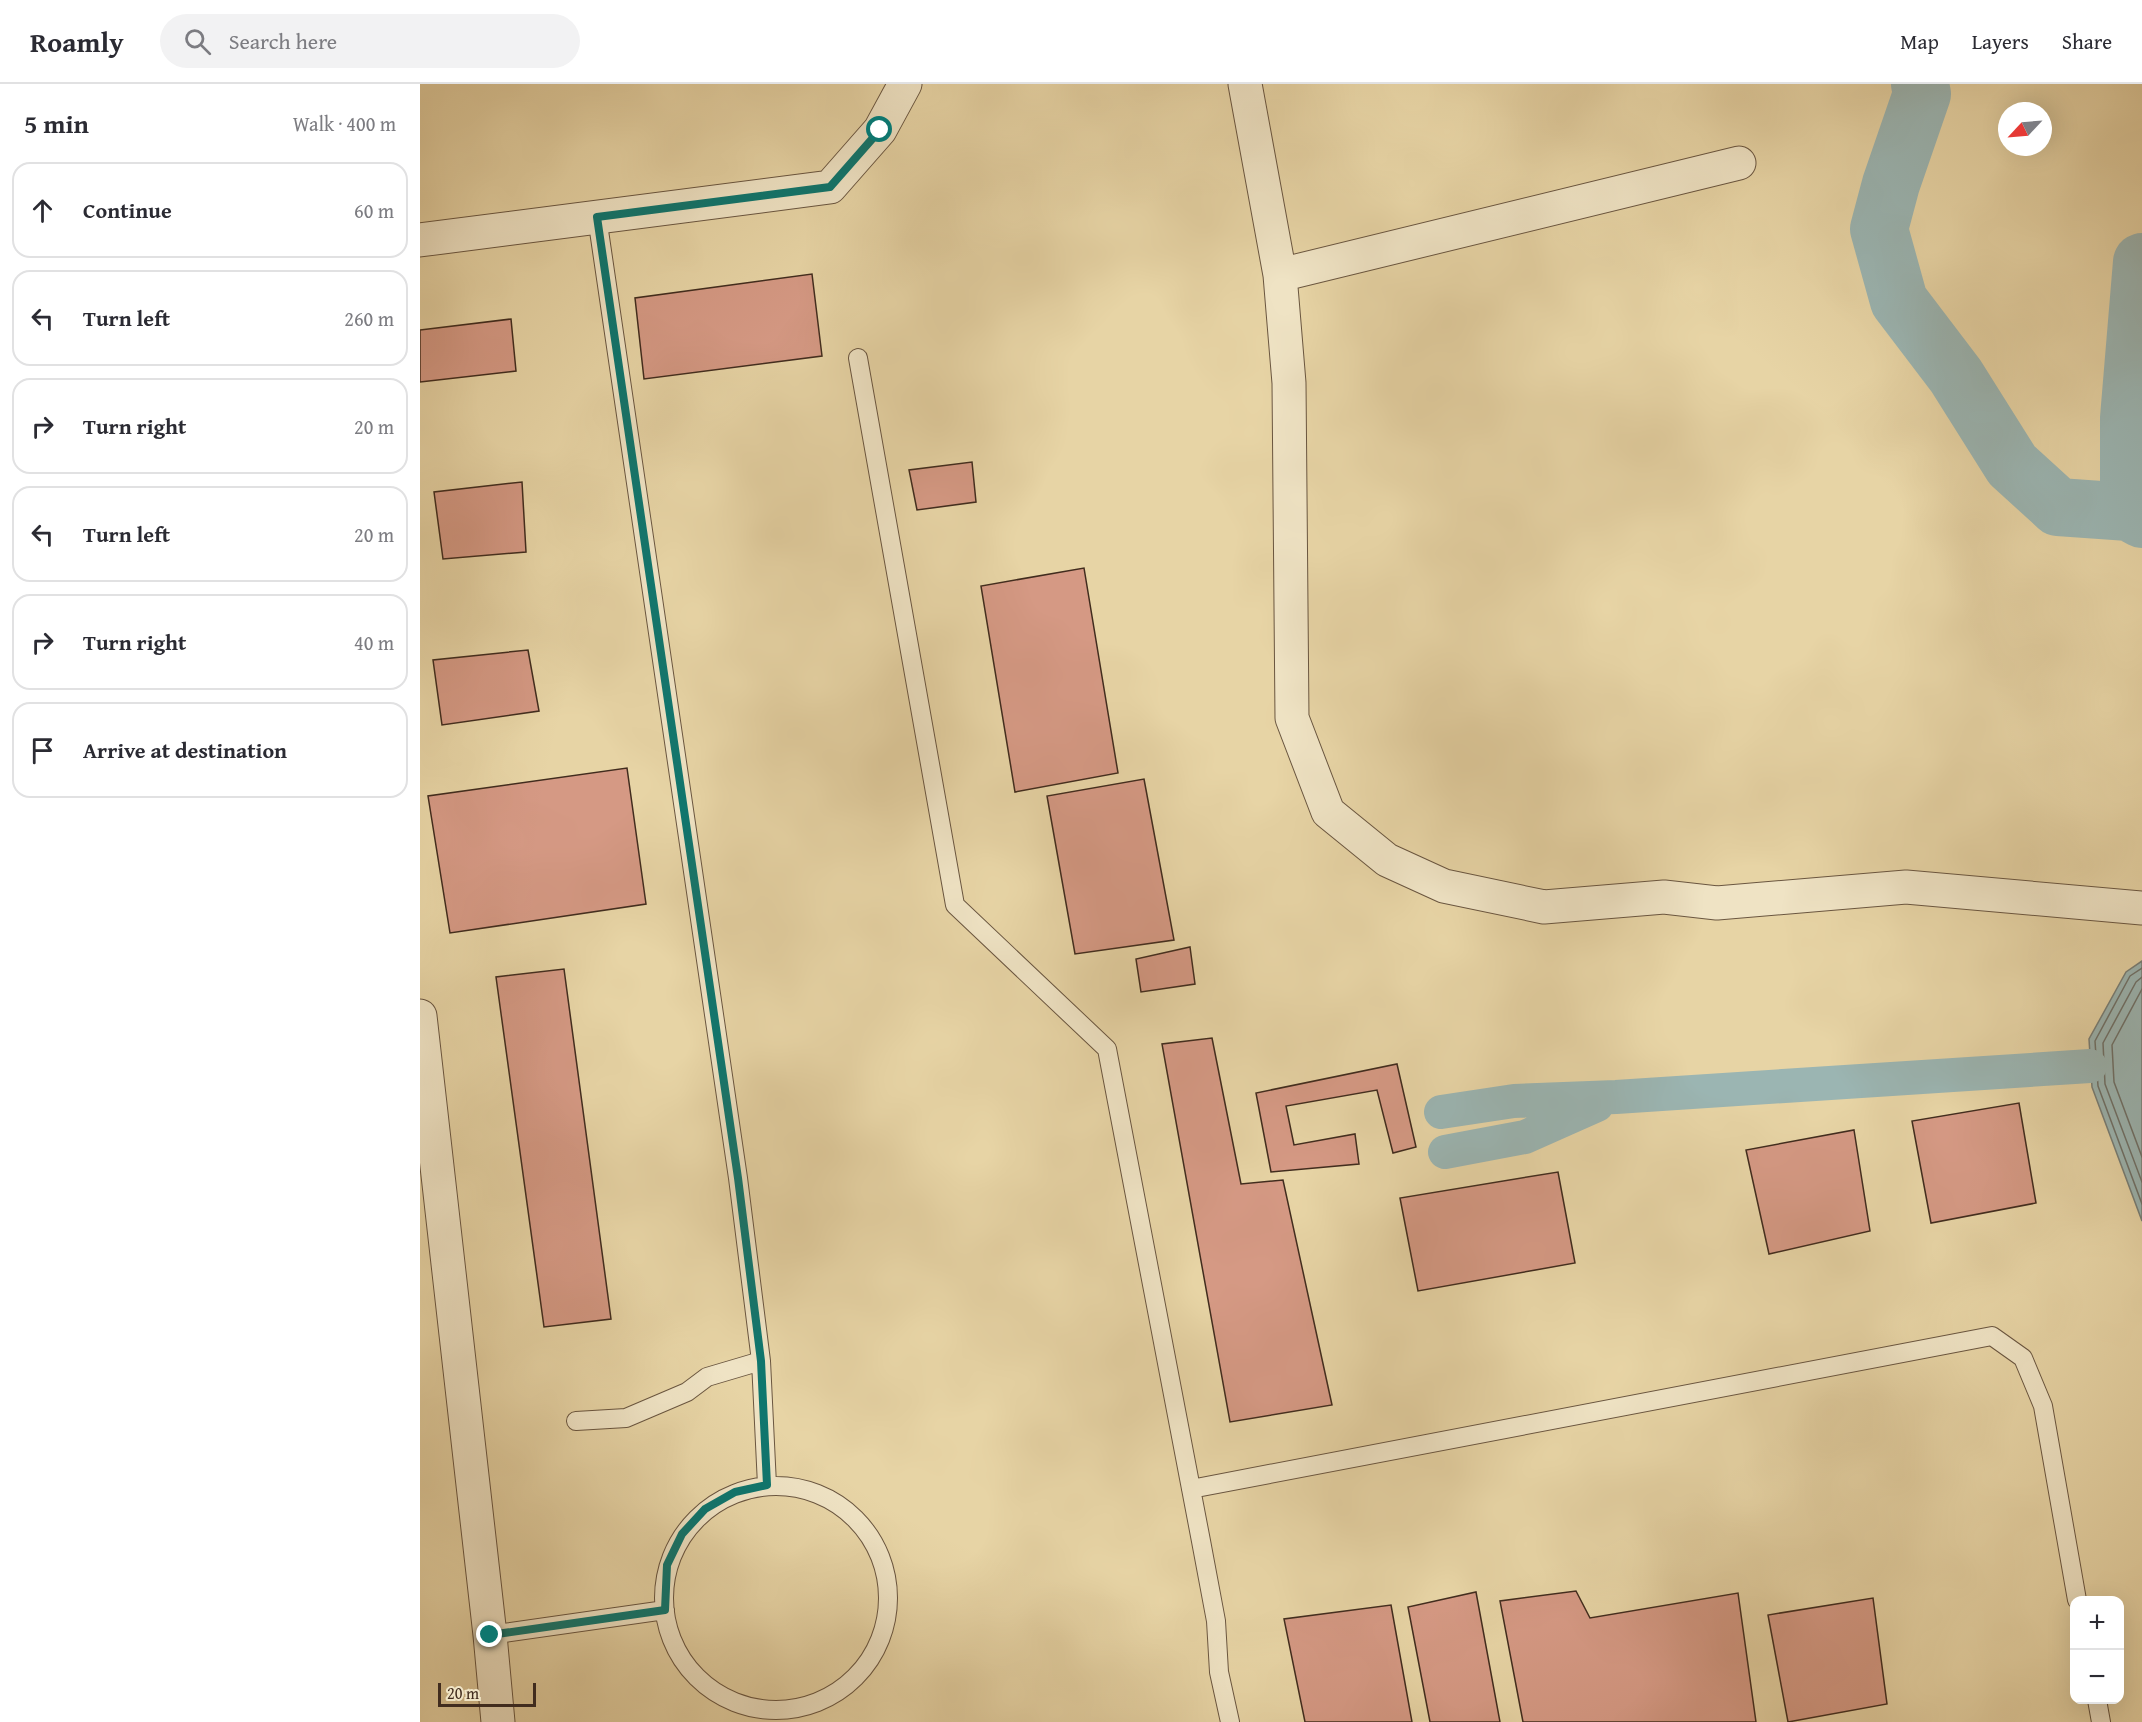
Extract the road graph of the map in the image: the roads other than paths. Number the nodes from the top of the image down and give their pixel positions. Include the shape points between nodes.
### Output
1 (905, 84) edge
2 (1245, 84) edge
3 (1739, 163) dead end
4 (597, 217) junction
5 (420, 240) edge
6 (1280, 275) junction
7 (858, 358) dead end
8 (2142, 908) edge
9 (420, 1016) edge
10 (761, 1361) junction
11 (576, 1421) dead end
12 (767, 1485) junction
13 (1191, 1490) junction
14 (2076, 1596) edge
15 (665, 1610) junction
16 (490, 1635) junction
17 (2098, 1704) edge
18 (792, 1716) edge
19 (498, 1722) edge
20 (1230, 1722) edge
21 (2101, 1722) edge

1 - 4 street via 880,130 830,187
2 - 6 street
3 - 6 street
4 - 5 street
4 - 10 lane
6 - 8 street via 1289,383 1292,717 1328,812 1387,860 1444,886 1544,907 1664,897 1717,903 1905,887
7 - 13 lane via 955,905 1107,1049
9 - 16 street
10 - 11 lane via 707,1377 687,1392 626,1418
10 - 12 lane
12 - 15 lane via 735,1492 705,1509 682,1534 667,1565
12 - 18 lane via 806,1489 841,1506 868,1533 884,1568 888,1606 879,1644 858,1676 828,1699
13 - 14 lane via 1992,1336 2023,1358 2043,1406
13 - 20 lane
15 - 16 lane
15 - 18 lane via 669,1636 688,1670 718,1695 753,1709
16 - 19 street
17 - 21 lane

